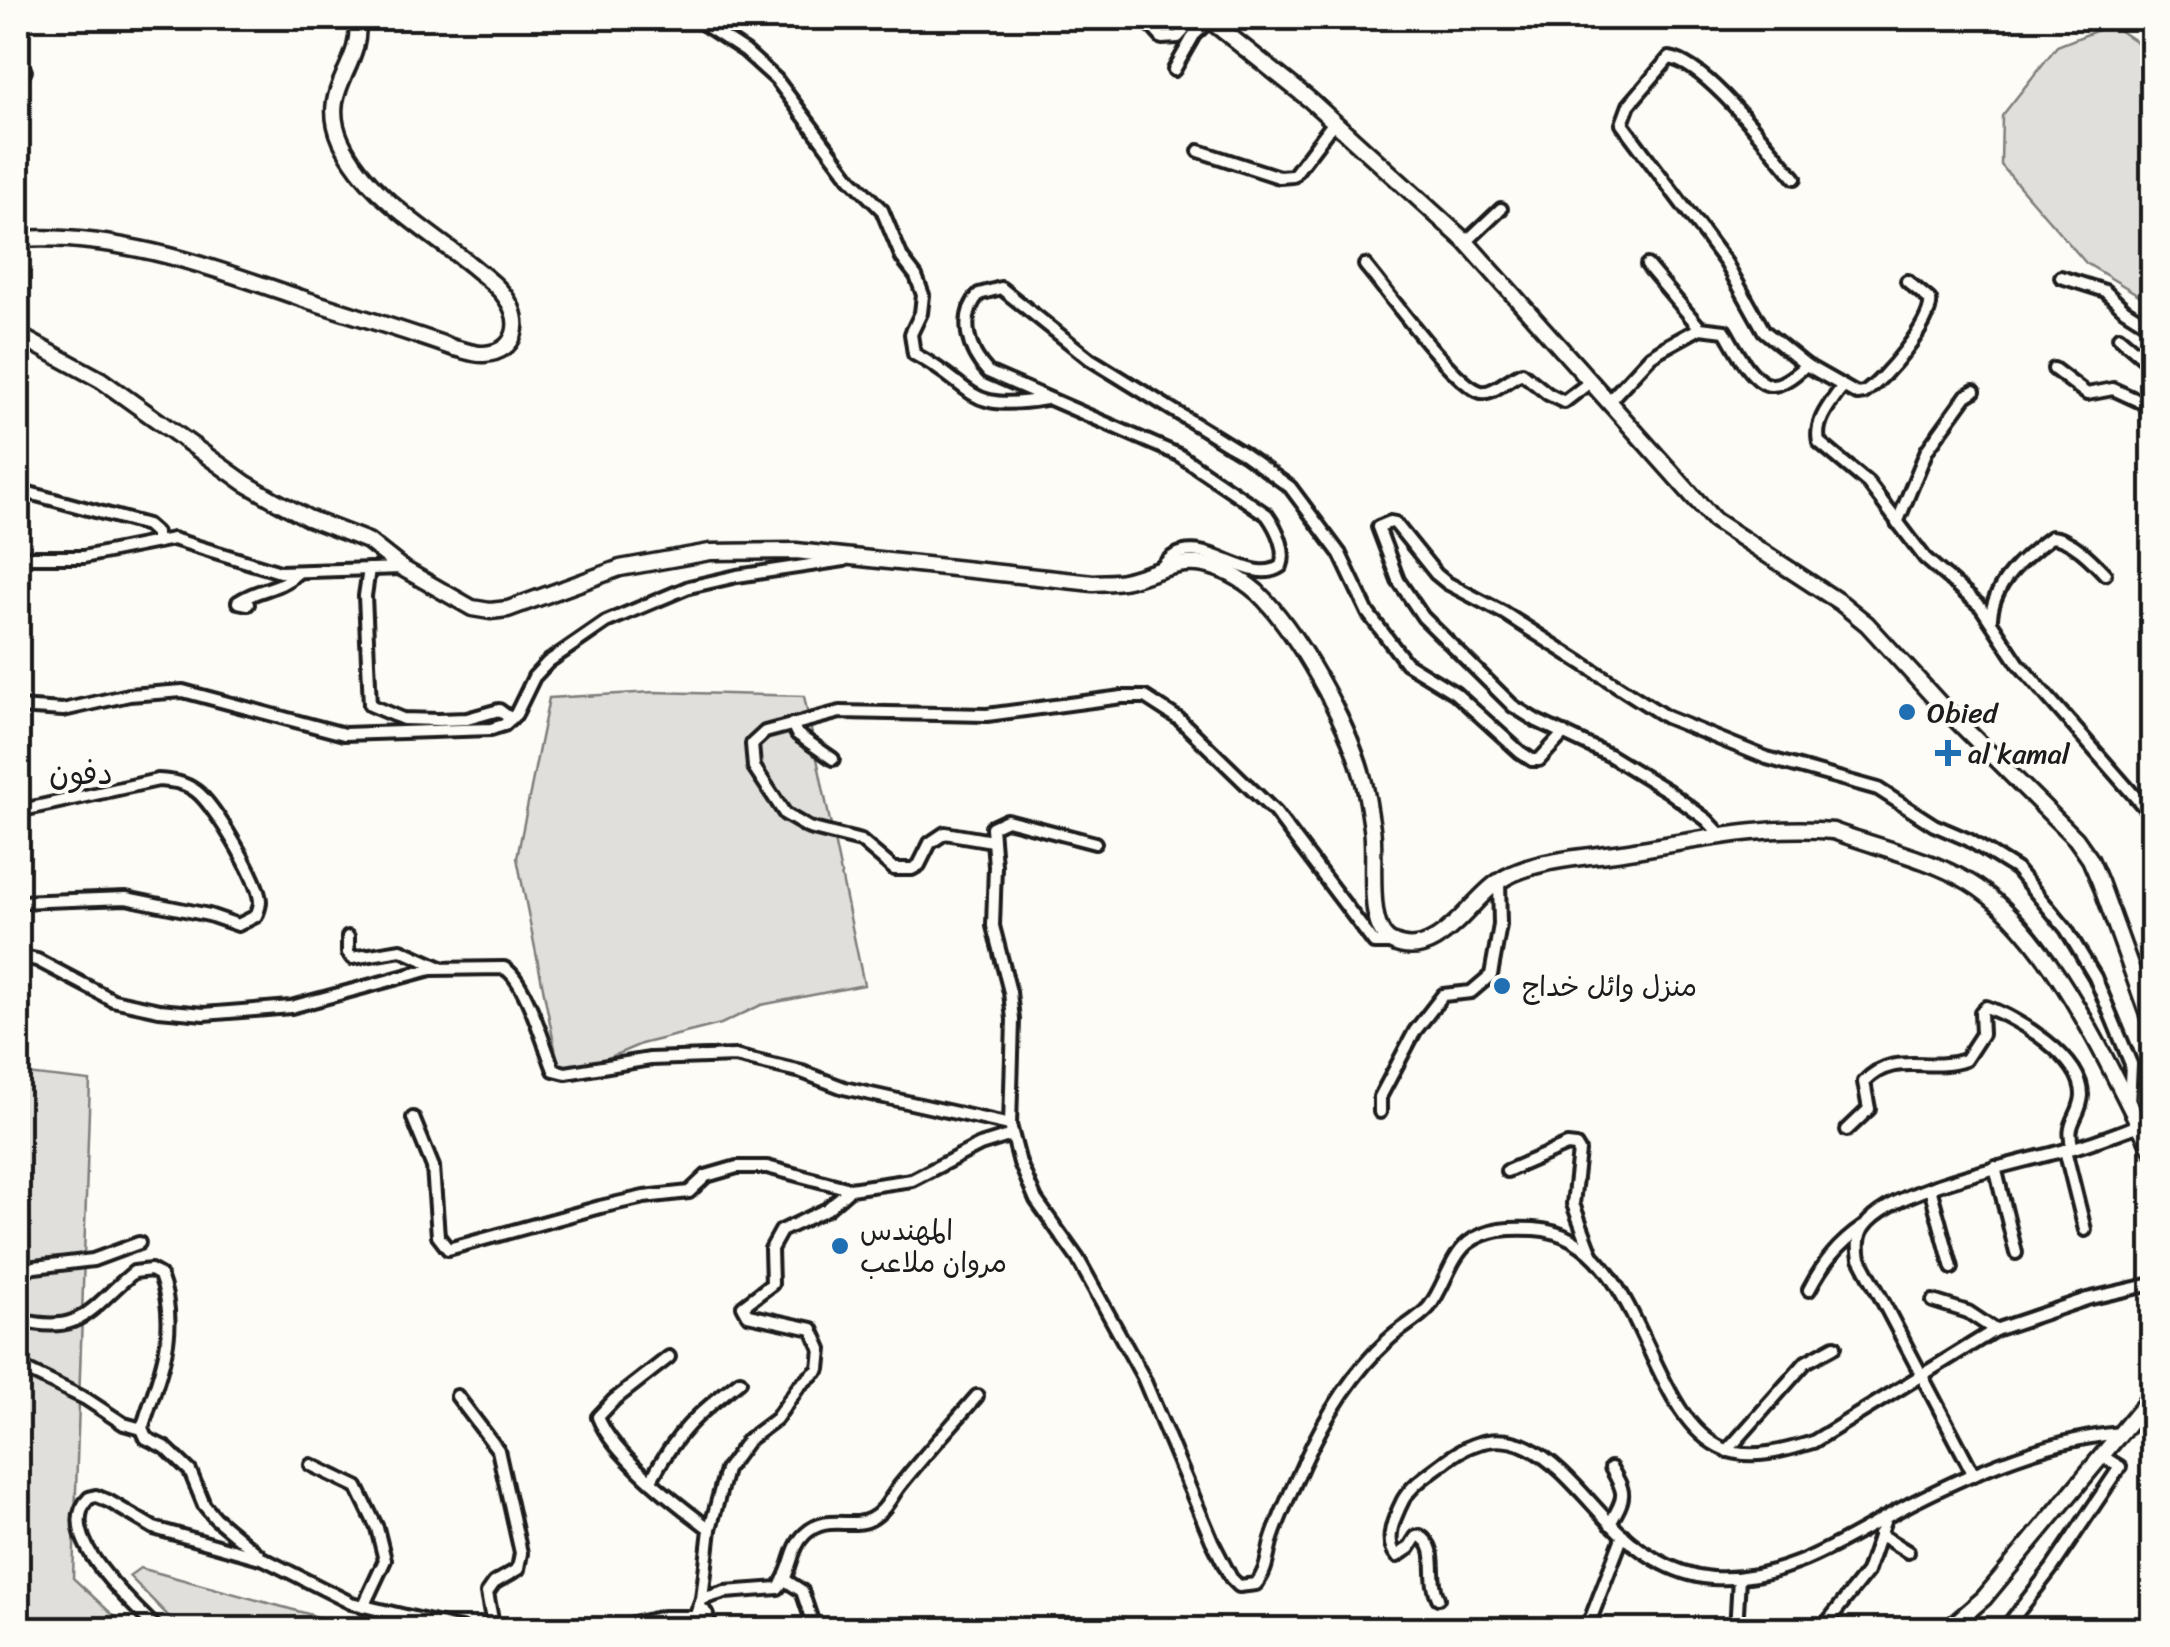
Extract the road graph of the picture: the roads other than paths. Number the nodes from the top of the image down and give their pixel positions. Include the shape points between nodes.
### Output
1 (357, 18) edge
2 (694, 18) edge
3 (1144, 18) edge
4 (1204, 18) edge
5 (1174, 70) dead end
6 (1334, 122) junction
7 (1199, 151) dead end
8 (1795, 178) dead end
9 (1502, 209) dead end
10 (18, 239) edge
11 (1466, 242) junction
12 (1366, 266) dead end
13 (1647, 266) dead end
14 (2062, 276) dead end
15 (1907, 281) dead end
16 (1700, 328) junction
17 (2152, 328) edge
18 (18, 335) edge
19 (2119, 336) dead end
20 (1806, 365) junction
21 (2152, 365) edge
22 (2054, 369) dead end
23 (1590, 382) junction
24 (1842, 386) junction
25 (1974, 390) dead end
26 (1047, 399) junction
27 (1609, 401) junction
28 (2152, 406) edge
29 (18, 490) edge
30 (1897, 523) junction
31 (156, 540) junction
32 (18, 557) edge
33 (850, 559) junction
34 (402, 568) junction
35 (1162, 568) junction
36 (369, 569) junction
37 (297, 574) junction
38 (2105, 574) dead end
39 (248, 604) dead end
40 (1990, 618) junction
41 (18, 707) edge
42 (511, 718) junction
43 (792, 724) junction
44 (1564, 733) junction
45 (832, 760) dead end
46 (18, 811) edge
47 (2152, 816) edge
48 (1723, 836) junction
49 (992, 841) junction
50 (1094, 843) dead end
51 (1498, 881) junction
52 (18, 902) edge
53 (348, 937) dead end
54 (1393, 943) junction
55 (18, 956) edge
56 (440, 968) junction
57 (2152, 1026) edge
58 (2129, 1104) junction
59 (1380, 1112) dead end
60 (413, 1118) dead end
61 (2140, 1125) junction
62 (1011, 1130) junction
63 (1847, 1130) dead end
64 (2069, 1149) junction
65 (2152, 1150) edge
66 (1995, 1168) junction
67 (1508, 1170) dead end
68 (1930, 1188) junction
69 (850, 1189) junction
70 (1864, 1226) junction
71 (2084, 1230) dead end
72 (138, 1244) dead end
73 (2016, 1252) dead end
74 (1594, 1260) junction
75 (1952, 1268) dead end
76 (18, 1269) edge
77 (2152, 1284) edge
78 (1809, 1290) dead end
79 (1933, 1302) dead end
80 (18, 1319) edge
81 (1995, 1330) junction
82 (1835, 1346) dead end
83 (670, 1357) dead end
84 (18, 1366) edge
85 (1922, 1375) junction
86 (740, 1382) dead end
87 (2152, 1390) edge
88 (457, 1396) dead end
89 (977, 1396) dead end
90 (142, 1429) junction
91 (2121, 1433) junction
92 (1726, 1451) junction
93 (2102, 1456) junction
94 (310, 1465) dead end
95 (1611, 1468) dead end
96 (1974, 1476) junction
97 (651, 1480) junction
98 (1885, 1518) junction
99 (1610, 1524) junction
100 (710, 1529) junction
101 (1622, 1534) junction
102 (1879, 1534) junction
103 (1908, 1552) dead end
104 (264, 1559) junction
105 (1739, 1578) junction
106 (785, 1580) junction
107 (1438, 1598) dead end
108 (363, 1607) junction
109 (701, 1609) junction
110 (158, 1630) edge
111 (465, 1630) edge
112 (494, 1630) edge
113 (610, 1630) edge
114 (699, 1630) edge
115 (712, 1630) edge
116 (815, 1630) edge
117 (1582, 1630) edge
118 (1736, 1630) edge
119 (1821, 1630) edge
120 (1946, 1630) edge
121 (2004, 1630) edge

1 - 10 street via 358,43 332,102 342,141 386,198 505,295 518,319 500,349 487,354 454,348 140,248
2 - 26 street via 776,79 882,210 924,295 910,345 914,354 979,400
3 - 4 street via 1162,38 1178,38
4 - 5 street
4 - 6 street
6 - 7 street via 1293,176
6 - 11 street
8 - 20 street via 1727,99 1682,60 1669,58 1629,105 1622,124 1726,264 1764,330
9 - 11 street
11 - 23 street
12 - 23 street via 1454,374 1478,391 1522,373 1564,402
13 - 16 street
14 - 17 street via 2106,290
15 - 24 street via 1930,300 1930,312 1870,390 1858,394
16 - 20 street via 1725,331 1756,377 1770,385
16 - 27 street via 1651,356
18 - 34 street via 100,380 245,483 368,541
19 - 21 street
20 - 24 street
22 - 28 street via 2087,394 2113,389
23 - 27 street
24 - 30 street via 1823,416 1819,442 1868,483
25 - 30 street via 1927,450
26 - 35 street via 1179,456 1250,502 1272,521 1284,560 1268,571 1180,551
26 - 44 street via 988,372 972,350 968,322 974,300 985,290 1000,288 1098,365 1290,487 1340,554 1368,613 1416,672 1455,693 1532,760 1546,756
27 - 57 street via 1714,520 1867,624 2076,839 2100,882
29 - 31 street via 147,525
30 - 40 street
31 - 32 street via 83,556
31 - 37 street via 196,544
33 - 34 street via 796,551 696,554 620,568 490,611 450,598
33 - 35 street via 1093,583
33 - 42 street via 703,583 606,622 534,676
34 - 36 street
35 - 54 street via 1200,564 1240,578 1305,656 1363,776 1377,922
36 - 37 street
36 - 42 street via 370,706 403,719 467,719 498,710
37 - 39 street via 238,602
38 - 40 street via 2051,537 2005,580
40 - 47 street via 2018,663
41 - 42 street via 63,710 183,692 344,734 491,728
43 - 45 street
43 - 49 street via 760,735 751,754 795,822 860,840 894,869 919,865 945,832
43 - 54 street via 840,712 987,715 1146,697 1274,812 1374,944
44 - 48 street via 1668,791
44 - 58 street via 1514,706 1423,617 1398,580 1378,528 1395,523 1447,583 1645,706 1766,758 1878,789 2016,869 2095,977 2131,1064
46 - 52 street via 179,781 210,805 260,904 256,916 238,925 126,898
48 - 51 street via 1556,862
48 - 58 street via 1833,831 1966,880 2012,913 2107,1058
49 - 50 street via 992,827 1007,820
49 - 62 street via 993,926 1013,1020
51 - 54 street via 1438,936 1421,944
51 - 59 street via 1492,976 1471,992 1443,995 1429,1010 1380,1097
53 - 56 street via 352,958 401,950
55 - 56 street via 113,1000 204,1014 291,1007
56 - 62 street via 513,972 554,1070 566,1074 650,1059 734,1056
58 - 61 street
60 - 69 street via 433,1167 438,1236 448,1250 644,1197 689,1192 706,1176 737,1167 767,1166
61 - 64 street
61 - 65 street
62 - 69 street via 912,1180
62 - 74 street via 1036,1200 1078,1259 1158,1406 1212,1541 1239,1586 1256,1584 1263,1574 1295,1482 1347,1390 1386,1341 1428,1308 1470,1241 1504,1229 1543,1230
63 - 64 street via 1868,1109 1867,1078 1907,1062 1940,1066 1965,1060 1982,1034 1986,1007 2048,1043 2074,1072 2082,1089
64 - 66 street
64 - 71 street
66 - 68 street
66 - 73 street
67 - 74 street via 1576,1146 1573,1204
68 - 70 street
68 - 75 street
69 - 100 street via 827,1210 781,1231 771,1249 772,1284 743,1306 748,1316 812,1329 819,1369 726,1470
70 - 78 street via 1828,1257
70 - 85 street via 1860,1258
72 - 76 street via 94,1260
74 - 92 street via 1630,1306 1683,1412
77 - 81 street
79 - 81 street via 1968,1312
80 - 90 street via 48,1326 90,1315 134,1272 160,1275 171,1323
81 - 85 street
82 - 92 street via 1806,1362
83 - 97 street via 598,1417
84 - 90 street
85 - 92 street via 1813,1442 1782,1451
85 - 96 street
86 - 97 street via 682,1430
87 - 91 street
88 - 112 street via 498,1450 522,1553 518,1569 487,1593
89 - 106 street via 883,1511 864,1522 832,1521 804,1535
90 - 104 street via 190,1471 214,1518
91 - 93 street
91 - 96 street via 2048,1447
93 - 120 street via 1984,1598
93 - 121 street via 2120,1467
94 - 108 street via 357,1487 377,1528 385,1560
95 - 99 street via 1624,1497
96 - 98 street
97 - 100 street
98 - 102 street
98 - 105 street via 1798,1564
99 - 101 street
99 - 107 street via 1565,1472 1523,1445 1485,1440 1457,1452 1409,1492 1390,1542 1397,1556 1416,1537 1430,1543
100 - 109 street
101 - 105 street via 1664,1564 1707,1578
101 - 117 street
102 - 103 street
102 - 119 street via 1868,1572
104 - 108 street
104 - 110 street via 154,1528 110,1502 89,1498 80,1514 84,1544
105 - 118 street
106 - 109 street via 778,1588 725,1592
106 - 116 street via 802,1591
108 - 111 street
109 - 113 street
109 - 114 street
109 - 115 street

